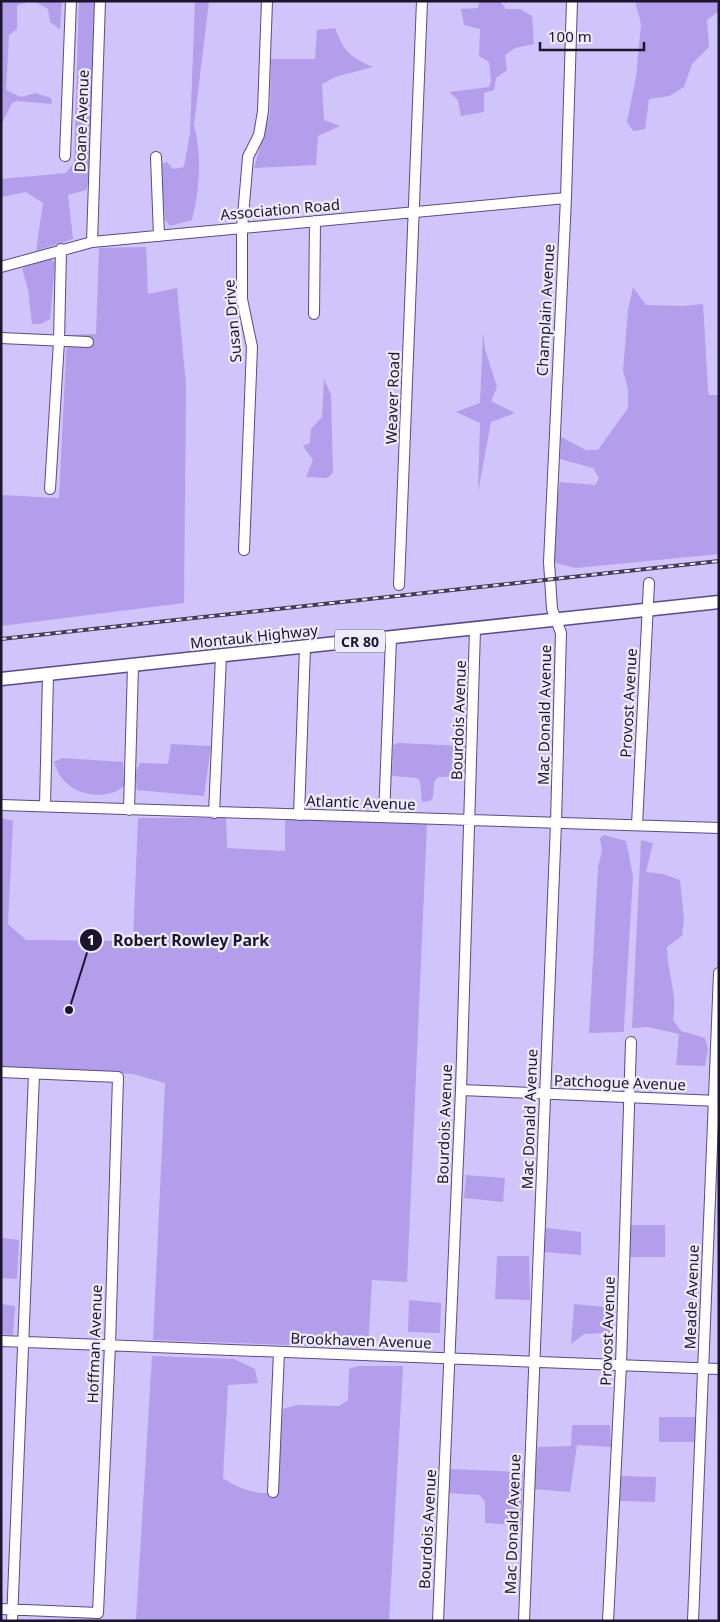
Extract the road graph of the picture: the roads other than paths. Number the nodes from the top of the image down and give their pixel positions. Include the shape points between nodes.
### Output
1 (71, 1) edge
2 (100, 1) edge
3 (267, 1) edge
4 (422, 1) edge
5 (572, 1) edge
6 (65, 156) dead end
7 (156, 158) dead end
8 (566, 198) junction
9 (415, 212) junction
10 (315, 221) junction
11 (242, 228) junction
12 (159, 236) junction
13 (92, 242) junction
14 (61, 249) junction
15 (1, 267) edge
16 (314, 314) dead end
17 (1, 338) edge
18 (59, 341) junction
19 (88, 342) dead end
20 (50, 489) dead end
21 (244, 550) dead end
22 (649, 582) dead end
23 (399, 585) dead end
24 (719, 602) edge
25 (647, 610) junction
26 (556, 620) junction
27 (475, 629) junction
28 (391, 638) junction
29 (305, 647) junction
30 (222, 656) junction
31 (134, 666) junction
32 (48, 674) junction
33 (1, 679) edge
34 (1, 805) edge
35 (46, 806) junction
36 (129, 810) junction
37 (214, 813) junction
38 (300, 814) junction
39 (384, 817) junction
40 (469, 821) junction
41 (556, 823) junction
42 (637, 825) junction
43 (719, 828) edge
44 (719, 974) edge
45 (632, 1042) dead end
46 (1, 1072) edge
47 (34, 1074) junction
48 (461, 1090) junction
49 (546, 1094) junction
50 (629, 1097) junction
51 (716, 1100) edge
52 (1, 1341) edge
53 (23, 1342) junction
54 (110, 1345) junction
55 (279, 1352) junction
56 (450, 1358) junction
57 (533, 1362) junction
58 (621, 1365) junction
59 (704, 1368) junction
60 (719, 1369) edge
61 (273, 1492) dead end
62 (1, 1609) edge
63 (13, 1609) junction
64 (12, 1621) edge
65 (438, 1621) edge
66 (524, 1621) edge
67 (608, 1621) edge
68 (693, 1621) edge

1 - 6 street, Doane Avenue
2 - 13 street, Doane Avenue
3 - 11 street, Susan Drive via 263,111 259,135 248,158
4 - 9 street, Weaver Road
5 - 8 street, Champlain Avenue
7 - 12 street
8 - 9 street, Association Road
8 - 26 street, Champlain Avenue via 549,553 552,609
9 - 10 street, Association Road
9 - 23 street, Weaver Road
10 - 11 street, Association Road
10 - 16 street
11 - 12 street, Association Road
11 - 21 street, Susan Drive via 242,299 252,347
12 - 13 street, Association Road
13 - 14 street, Association Road
14 - 15 street, Association Road
14 - 18 street
17 - 18 street
18 - 19 street
18 - 20 street
22 - 25 street, Provost Avenue
24 - 25 main road, Montauk Highway / CR 80
25 - 26 main road, Montauk Highway / CR 80
25 - 42 street, Provost Avenue
26 - 27 main road, Montauk Highway / CR 80
26 - 41 street, Mac Donald Avenue via 561,633
27 - 28 main road, Montauk Highway / CR 80
27 - 40 street, Bourdois Avenue
28 - 29 main road, Montauk Highway / CR 80
28 - 39 street
29 - 30 main road, Montauk Highway / CR 80
29 - 38 street
30 - 31 main road, Montauk Highway / CR 80
30 - 37 street
31 - 32 main road, Montauk Highway / CR 80
31 - 36 street
32 - 33 main road, Montauk Highway / CR 80
32 - 35 street
34 - 35 street, Atlantic Avenue
35 - 36 street, Atlantic Avenue
36 - 37 street, Atlantic Avenue
37 - 38 street, Atlantic Avenue
38 - 39 street, Atlantic Avenue
39 - 40 street, Atlantic Avenue
40 - 41 street, Atlantic Avenue
40 - 48 street, Bourdois Avenue
41 - 42 street, Atlantic Avenue
41 - 49 street, Mac Donald Avenue
42 - 43 street, Atlantic Avenue
44 - 51 street, Meade Avenue
45 - 50 street, Provost Avenue
46 - 47 street
47 - 53 street
47 - 54 street, Hoffman Avenue via 118,1077
48 - 49 street, Patchogue Avenue
48 - 56 street, Bourdois Avenue
49 - 50 street, Patchogue Avenue
49 - 57 street, Mac Donald Avenue
50 - 51 street, Patchogue Avenue
50 - 58 street, Provost Avenue
51 - 59 street, Meade Avenue
52 - 53 street, Brookhaven Avenue
53 - 54 street, Brookhaven Avenue
53 - 63 street
54 - 55 street, Brookhaven Avenue
54 - 63 street, Hoffman Avenue via 98,1612
55 - 56 street, Brookhaven Avenue
55 - 61 street
56 - 57 street, Brookhaven Avenue
56 - 65 street, Bourdois Avenue
57 - 58 street, Brookhaven Avenue
57 - 66 street, Mac Donald Avenue
58 - 59 street, Brookhaven Avenue
58 - 67 street, Provost Avenue
59 - 60 street, Brookhaven Avenue
59 - 68 street, Meade Avenue
62 - 63 street
63 - 64 street

